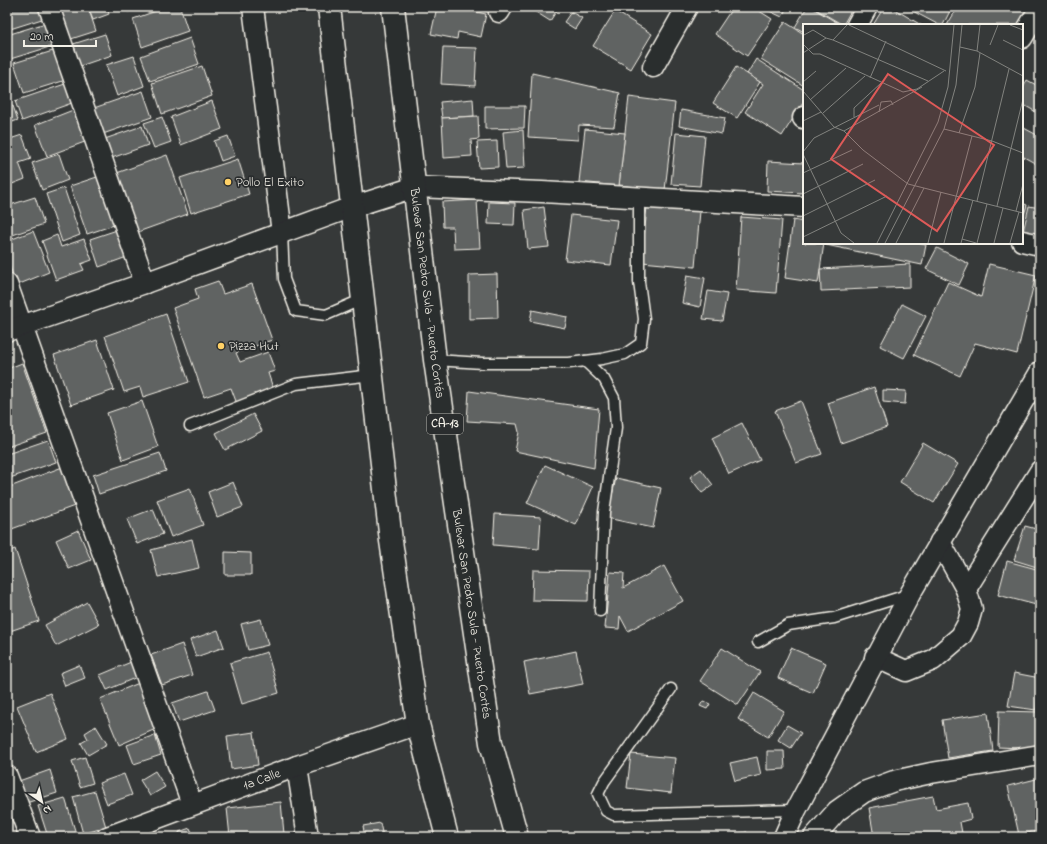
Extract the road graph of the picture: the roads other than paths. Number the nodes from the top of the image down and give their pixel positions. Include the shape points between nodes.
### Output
1 (49, 7) edge
2 (253, 7) edge
3 (329, 7) edge
4 (393, 7) edge
5 (687, 7) edge
6 (867, 7) edge
7 (1040, 8) edge
8 (858, 24) edge
9 (1023, 36) edge
10 (653, 67) dead end
11 (415, 187) junction
12 (639, 198) junction
13 (352, 207) junction
14 (803, 207) edge
15 (282, 233) junction
16 (1023, 241) edge
17 (1040, 245) edge
18 (145, 283) junction
19 (7, 284) edge
20 (363, 300) junction
21 (14, 329) edge
22 (435, 360) junction
23 (585, 361) junction
24 (1040, 372) edge
25 (372, 375) junction
26 (190, 426) dead end
27 (1040, 471) edge
28 (940, 542) junction
29 (966, 589) junction
30 (910, 594) junction
31 (600, 611) dead end
32 (758, 642) dead end
33 (875, 657) junction
34 (671, 690) dead end
35 (418, 724) junction
36 (1040, 754) edge
37 (297, 766) junction
38 (7, 776) edge
39 (192, 804) junction
40 (796, 810) junction
41 (30, 837) edge
42 (106, 837) edge
43 (308, 837) edge
44 (447, 837) edge
45 (517, 837) edge
46 (784, 837) edge
47 (814, 837) edge

1 - 18 street
2 - 15 street
3 - 13 highway
4 - 11 highway, Bulevar San Pedro Sula - Puerto Cortés / CA-13
5 - 10 street
6 - 8 street
7 - 9 street
11 - 12 street
11 - 13 street
11 - 22 highway, Bulevar San Pedro Sula - Puerto Cortés / CA-13
12 - 14 street
12 - 23 lane via 640,282 644,319 641,343 625,354
13 - 15 street
13 - 20 highway
15 - 18 street
15 - 20 lane via 284,279 296,311 326,315
16 - 17 street
18 - 21 street
19 - 21 street
20 - 25 highway
21 - 39 street
22 - 23 lane via 490,363
22 - 45 highway, Bulevar San Pedro Sula - Puerto Cortés / CA-13 via 491,743
23 - 31 lane via 604,379 614,398 616,428 604,512
24 - 28 street
25 - 26 lane via 296,384
25 - 35 highway via 391,541
27 - 29 street
28 - 29 street
28 - 30 street
29 - 33 street via 972,609 968,623 961,636 933,660 906,671
30 - 32 lane via 834,618 788,625
30 - 33 street
33 - 40 street
34 - 40 lane via 604,782 598,794 606,811 614,815
35 - 37 street, 1a Calle
35 - 44 highway
36 - 47 street via 931,773 894,781 864,792 838,811
37 - 39 street, 1a Calle
37 - 43 street
38 - 41 street
39 - 42 street, 1a Calle
40 - 46 street

